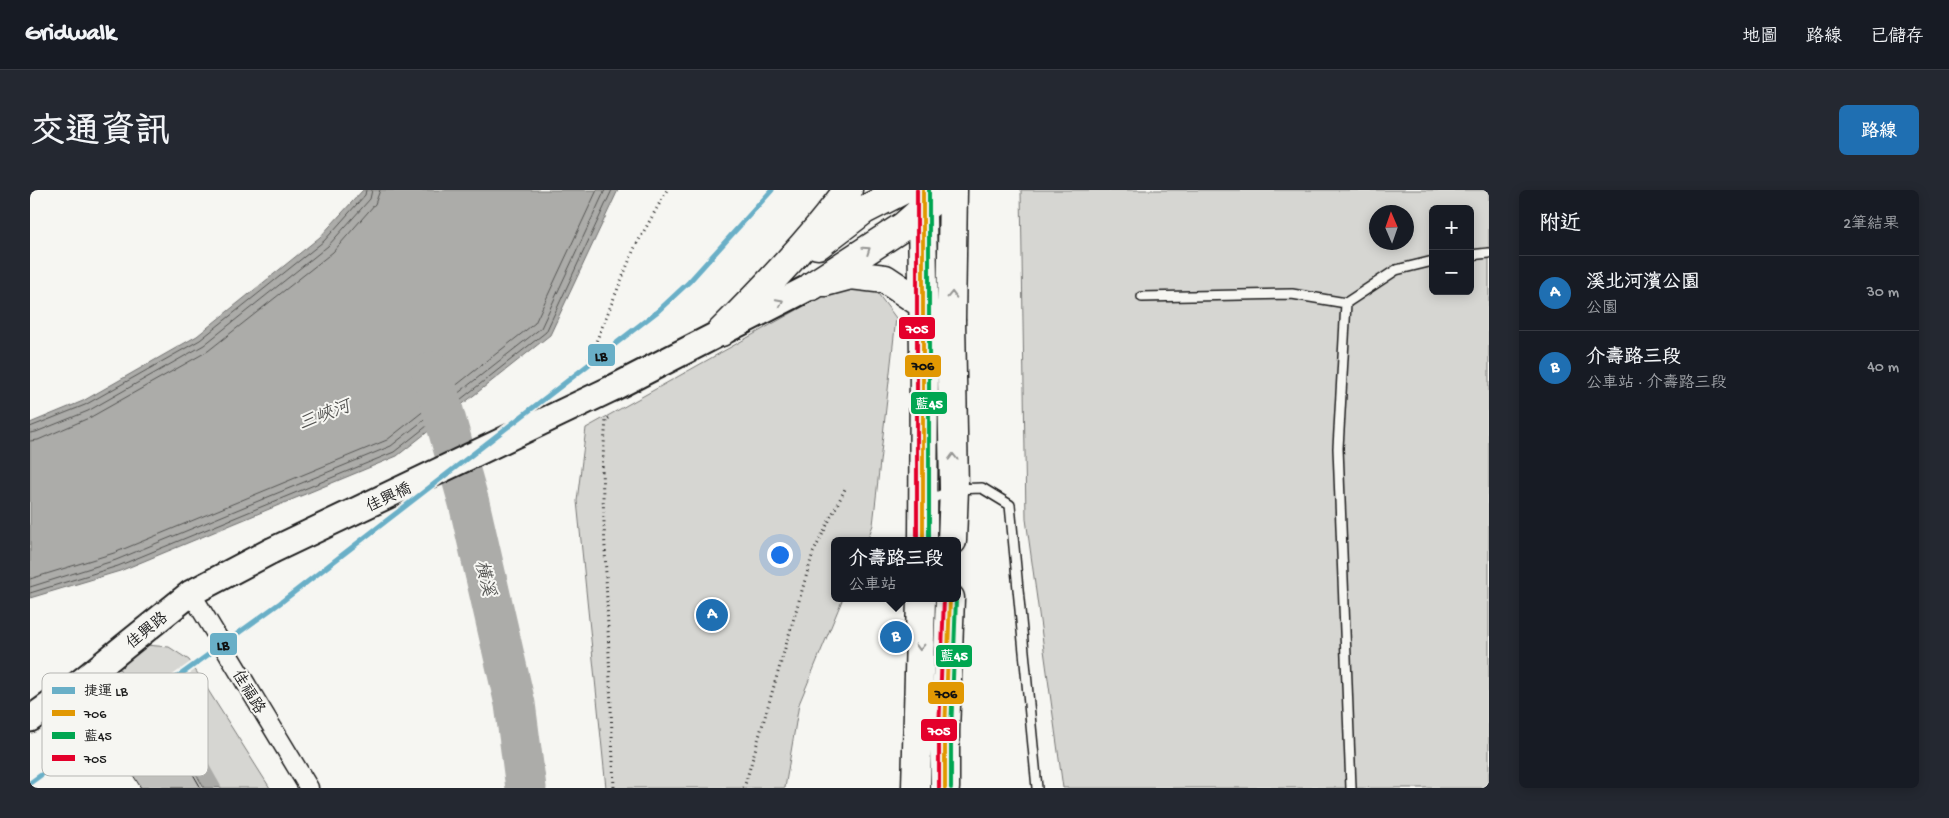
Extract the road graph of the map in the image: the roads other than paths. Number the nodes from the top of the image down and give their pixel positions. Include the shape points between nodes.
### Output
1 (848, 190) edge
2 (902, 190) edge
3 (945, 190) edge
4 (953, 190) edge
5 (922, 201) edge
6 (1489, 253) edge
7 (1474, 255) edge
8 (1429, 262) edge
9 (779, 274) junction
10 (812, 286) junction
11 (1142, 297) dead end
12 (1346, 303) junction
13 (924, 304) junction
14 (721, 332) junction
15 (954, 489) junction
16 (924, 503) junction
17 (923, 537) edge
18 (952, 537) edge
19 (271, 551) joint
20 (191, 593) junction
21 (921, 602) edge
22 (950, 602) edge
23 (91, 673) edge
24 (42, 710) edge
25 (30, 719) edge
26 (309, 788) edge
27 (916, 788) edge
28 (945, 788) edge
29 (1037, 788) edge
30 (1351, 788) edge

1 - 9 main road
2 - 9 main road via 864,210
3 - 5 main road
15 -> 4 main road
10 -> 5 main road via 904,226
5 - 13 main road
6 - 7 lane
8 - 12 lane via 1396,270
9 - 14 main road
10 - 13 main road via 851,276 885,279
14 -> 10 street, 佳興橋
11 - 12 lane via 1292,294
12 - 30 lane via 1338,448
13 - 16 main road
14 - 19 street, 佳興橋, bridge via 613,388
15 - 16 lane
15 - 18 main road
15 - 29 lane via 982,488 1010,505
16 - 17 main road
19 - 20 street, 佳興路
20 - 23 street, 佳興路
20 - 26 street, 佳福路
21 -> 27 main road
22 - 28 main road
24 - 25 street, 佳興路

